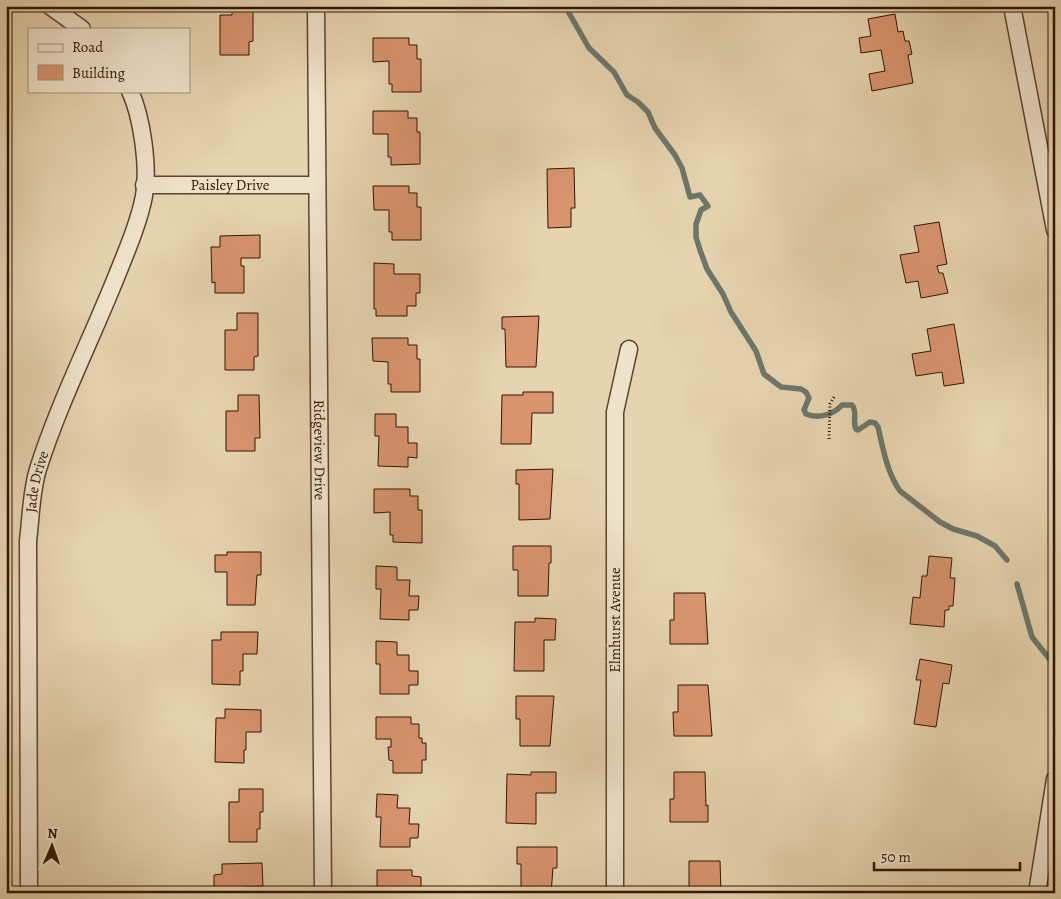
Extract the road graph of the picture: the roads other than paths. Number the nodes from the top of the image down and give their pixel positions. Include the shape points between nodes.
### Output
1 (50, 6) edge
2 (316, 6) edge
3 (1012, 6) edge
4 (81, 28) edge
5 (130, 92) edge
6 (144, 185) junction
7 (316, 185) junction
8 (1055, 230) edge
9 (629, 348) dead end
10 (1055, 779) edge
11 (29, 893) edge
12 (323, 893) edge
13 (615, 893) edge
14 (1038, 893) edge

1 - 4 street
2 - 7 street, Ridgeview Drive
3 - 8 street
5 - 6 street, Jade Drive via 137,107 145,159
6 - 7 street, Paisley Drive
6 - 11 street, Jade Drive via 130,242 53,427 32,500 28,541
7 - 12 street, Ridgeview Drive
9 - 13 street, Elmhurst Avenue via 615,412
10 - 14 street

